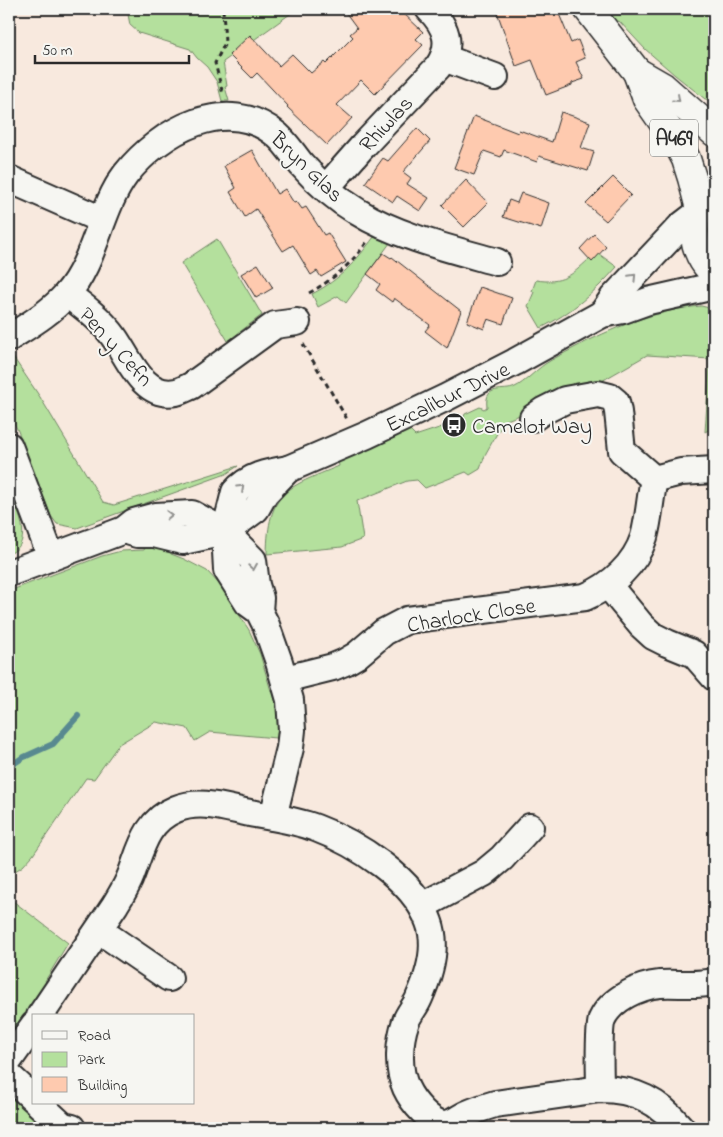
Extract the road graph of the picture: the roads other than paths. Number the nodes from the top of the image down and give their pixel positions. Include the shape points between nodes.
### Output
1 (429, 9) edge
2 (588, 9) edge
3 (444, 58) junction
4 (637, 72) junction
5 (495, 77) dead end
6 (714, 132) edge
7 (9, 179) edge
8 (326, 188) junction
9 (704, 204) edge
10 (102, 220) junction
11 (497, 262) dead end
12 (714, 273) edge
13 (714, 286) edge
14 (68, 294) junction
15 (602, 314) junction
16 (300, 333) road end
17 (9, 338) edge
18 (533, 418) dead end
19 (9, 446) edge
20 (714, 470) edge
21 (654, 479) junction
22 (225, 532) junction
23 (50, 557) junction
24 (9, 573) edge
25 (608, 586) junction
26 (714, 677) edge
27 (285, 679) junction
28 (273, 817) junction
29 (530, 827) dead end
30 (422, 906) junction
31 (99, 930) junction
32 (169, 978) dead end
33 (714, 982) edge
34 (41, 1014) edge
35 (32, 1027) edge
36 (9, 1060) edge
37 (9, 1076) edge
38 (600, 1089) junction
39 (32, 1097) edge
40 (39, 1104) edge
41 (437, 1125) edge
42 (72, 1128) edge
43 (681, 1128) edge

1 - 3 street via 444,27
2 - 4 main road, A469
3 - 5 street
3 - 8 street, Rhiwlas
4 -> 6 main road, A469 via 663,87
4 - 9 main road, A469 via 647,99 686,159
7 - 10 street
8 - 10 street, Bryn Glas via 268,128 244,118 212,118 176,130 153,146 125,176
8 - 11 street, Bryn Glas via 380,224
9 - 12 main road via 694,227 695,242 700,256
15 -> 9 street, Excalibur Drive via 613,298
10 - 14 street, Bryn Glas via 87,259
13 - 15 street, Excalibur Drive
14 - 16 street, Pen y Cefn via 100,321 146,385 159,390 174,392 191,386 275,325
14 - 17 street, Bryn Glas via 55,307
15 - 22 street, Excalibur Drive via 515,362 367,435 288,469 252,479 235,492
18 - 21 street via 565,400 598,394 610,398 616,402 622,451
19 - 23 street
20 - 21 street via 681,472
21 - 25 street, Charlock Close via 639,548 631,562
22 - 23 street via 192,514 156,516
22 - 27 street via 254,560 259,611
23 - 24 street
25 - 26 street via 653,636 694,654
25 - 27 street, Charlock Close via 585,597 407,620 384,632 345,662
27 - 28 street via 292,730
28 - 30 street via 316,828 356,846 400,881
28 - 31 street via 204,804 175,809 164,816 143,841 125,888
29 - 30 street via 484,873
30 - 41 street via 430,922 432,954 419,1000 406,1020 400,1054 401,1071 406,1088
31 - 32 street
31 - 34 street
33 - 38 street via 646,986 609,1009 600,1030
35 - 36 street
37 - 39 street
38 - 41 street via 495,1104 454,1122
38 - 43 street via 615,1089 643,1097 671,1116
40 - 42 street via 63,1126

